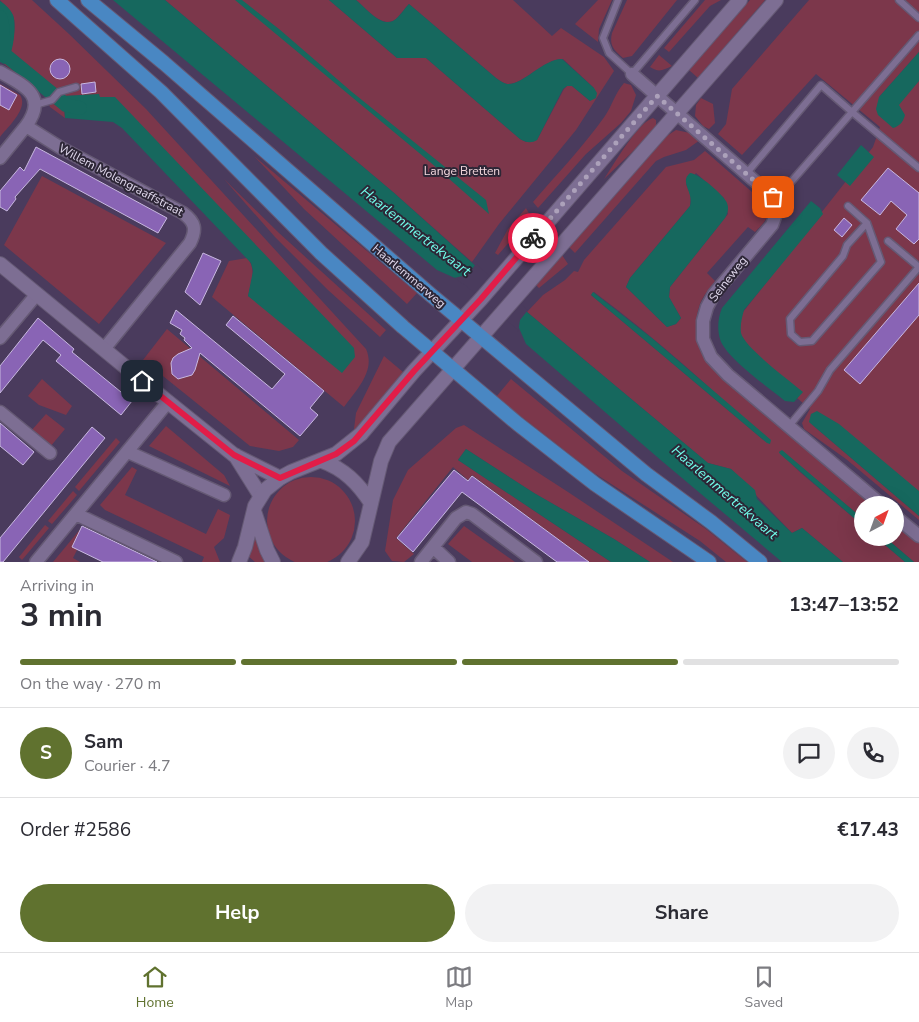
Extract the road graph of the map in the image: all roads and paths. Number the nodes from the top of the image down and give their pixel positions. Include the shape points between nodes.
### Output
1 (57, 0) edge
2 (88, 0) edge
3 (618, 0) edge
4 (695, 0) edge
5 (740, 0) edge
6 (776, 0) edge
7 (899, 0) edge
8 (919, 18) edge
9 (919, 35) edge
10 (0, 72) edge
11 (632, 74) junction
12 (76, 88) dead end
13 (657, 96) junction
14 (35, 105) junction
15 (852, 112) junction
16 (678, 114) junction
17 (26, 126) junction
18 (0, 158) edge
19 (919, 168) edge
20 (746, 174) junction
21 (773, 197) junction
22 (848, 206) dead end
23 (867, 223) junction
24 (888, 241) dead end
25 (0, 264) edge
26 (37, 294) junction
27 (461, 320) junction
28 (481, 337) junction
29 (0, 338) edge
30 (104, 349) junction
31 (432, 351) junction
32 (452, 369) junction
33 (168, 402) junction
34 (0, 412) edge
35 (789, 426) junction
36 (128, 452) junction
37 (50, 453) dead end
38 (234, 455) junction
39 (322, 461) junction
40 (280, 478) junction
41 (224, 495) dead end
42 (260, 495) junction
43 (871, 496) edge
44 (371, 503) junction
45 (254, 510) junction
46 (76, 514) junction
47 (904, 524) edge
48 (919, 536) edge
49 (433, 547) junction
50 (354, 560) edge
51 (36, 562) edge
52 (176, 562) edge
53 (239, 562) edge
54 (273, 562) edge
55 (421, 562) edge
56 (449, 562) edge
57 (536, 562) edge
58 (709, 562) edge
59 (760, 562) edge

1 - 31 main road via 160,92 321,253
2 - 27 main road, Haarlemmerweg
3 - 11 lane via 603,38 609,53
4 - 11 lane
5 - 13 main road
6 - 16 main road
7 - 8 lane
9 - 15 lane
10 - 14 street via 29,90
11 - 13 street
12 - 14 lane via 59,92 52,100
13 - 16 street
13 - 27 main road
14 - 17 street
15 - 19 lane
15 - 20 lane via 821,85
15 - 21 lane via 784,190
16 - 20 street
16 - 28 main road
17 - 18 street
17 - 30 street, Willem Molengraaffstraat via 183,213 194,223 190,243
20 - 21 street
21 - 35 street, Seineweg via 776,214 772,224 714,294 703,321 703,339 711,357
22 - 23 lane
23 - 23 lane via 790,319 791,334 800,342 812,341 881,262
24 - 35 lane via 919,267 830,370 818,392
25 - 26 main road
26 - 29 street
26 - 30 main road
27 - 28 main road, Haarlemmerweg
27 - 31 main road
28 - 32 main road
28 - 59 main road, Haarlemmerweg via 646,474
30 - 33 main road
31 - 32 main road
31 - 39 main road via 354,441
32 - 44 main road via 389,442
32 - 58 main road via 595,484
33 - 36 street
33 - 38 main road
34 - 37 street
35 - 43 street, Seineweg
36 - 41 street
36 - 46 street
38 - 40 main road
38 - 42 main road
39 - 40 main road
39 - 44 main road via 348,475
40 - 42 main road
42 - 45 main road
44 - 50 main road via 362,542
45 - 53 main road
45 - 54 main road
46 - 51 street
46 - 52 street
47 - 48 street
49 - 55 street
49 - 56 street
49 - 57 street via 456,518 466,512

